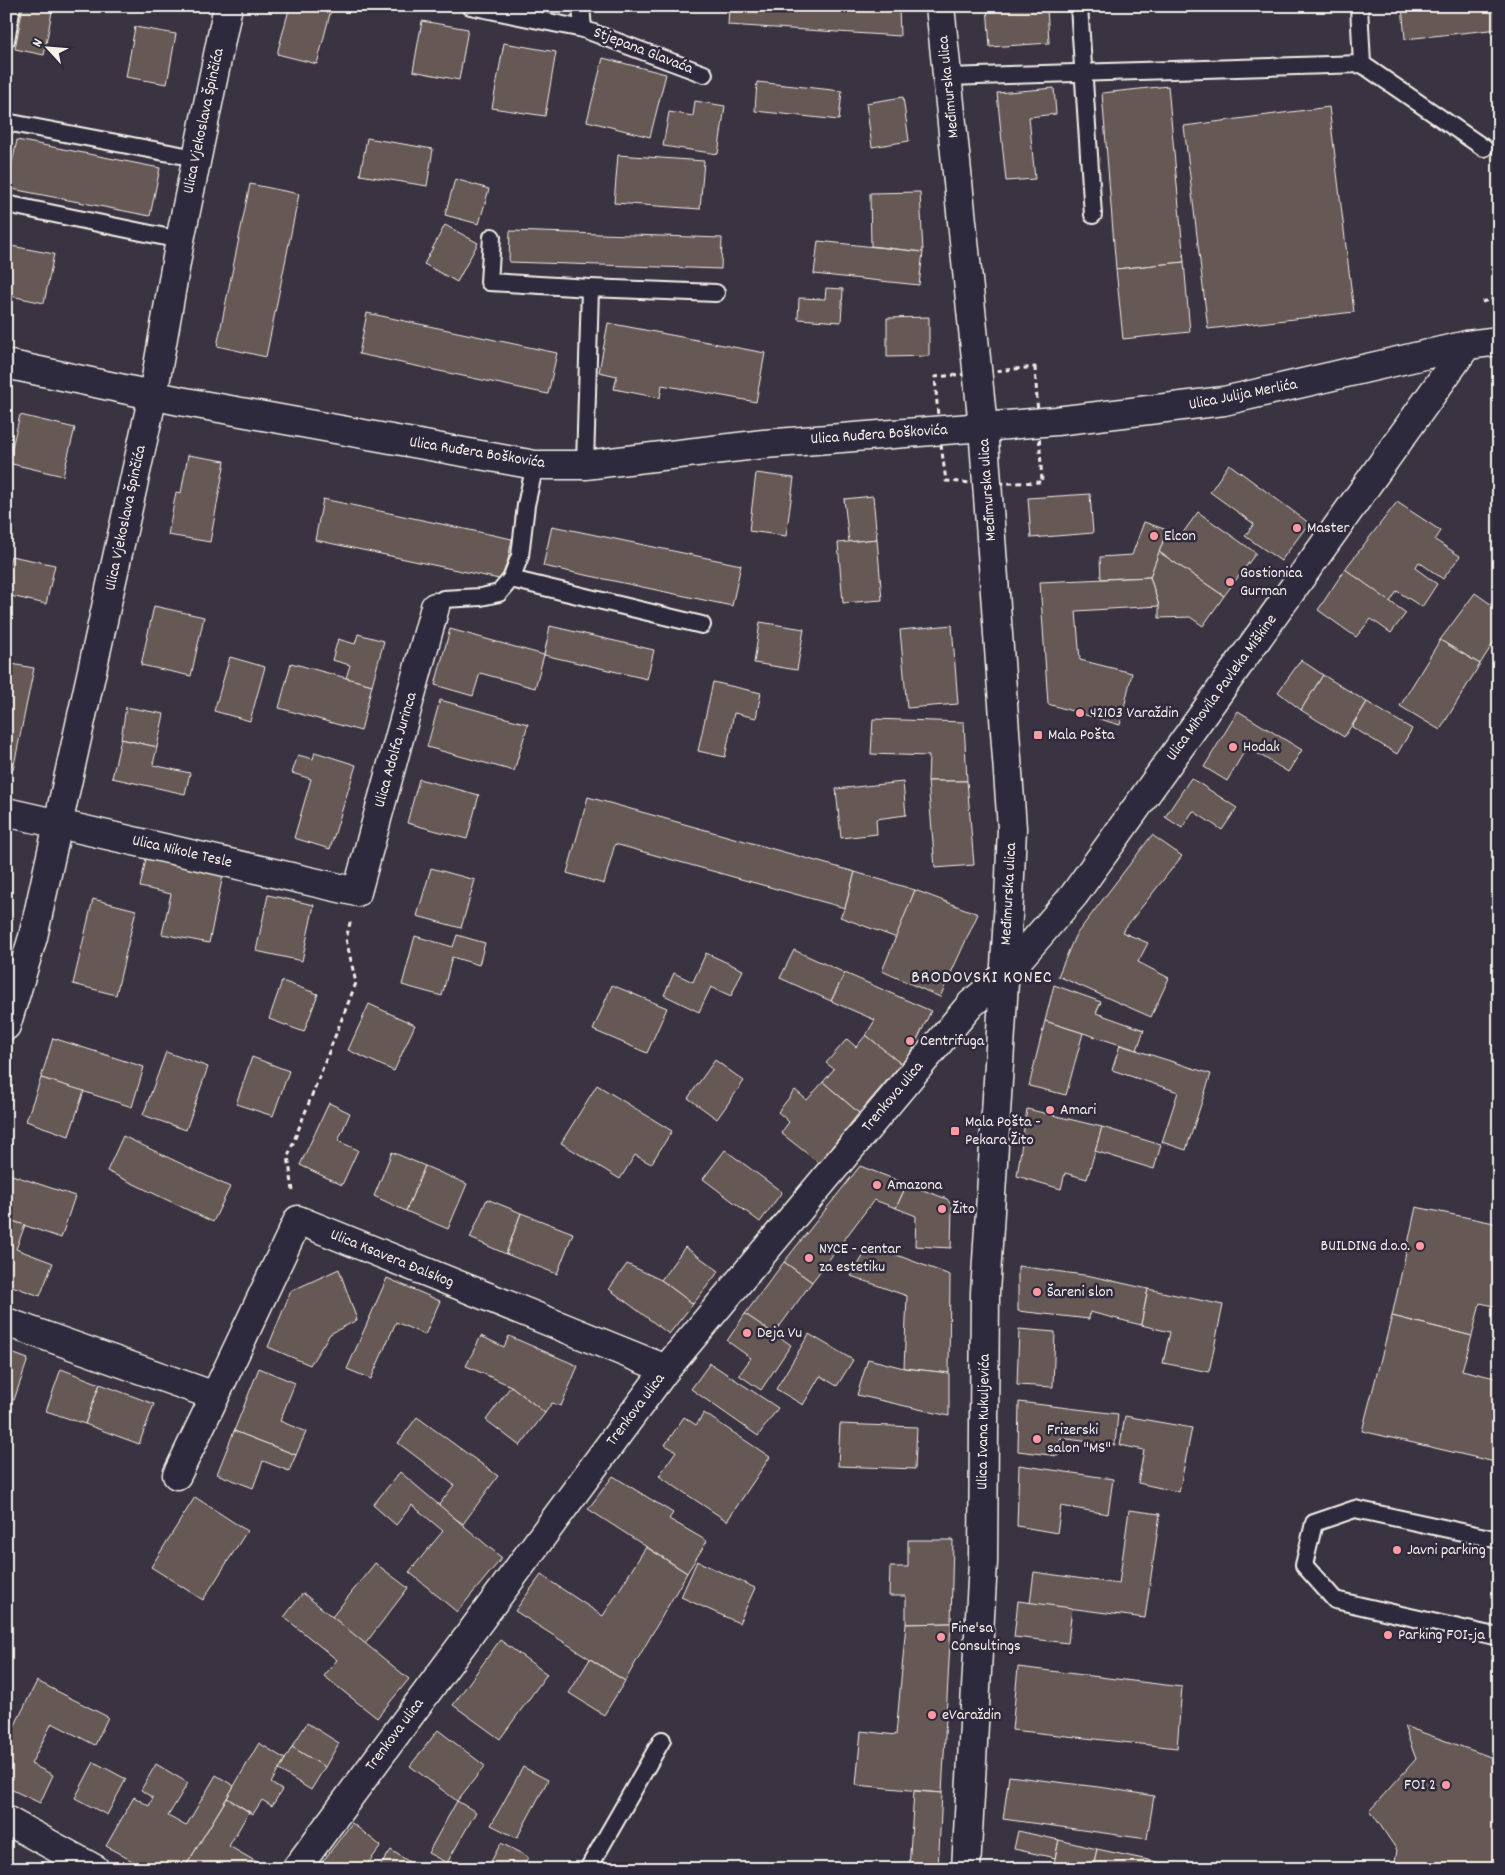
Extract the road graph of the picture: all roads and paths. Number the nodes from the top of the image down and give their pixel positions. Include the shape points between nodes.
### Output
1 (12, 6) edge
2 (228, 6) edge
3 (470, 6) edge
4 (581, 6) edge
5 (940, 6) edge
6 (1079, 6) edge
7 (1359, 6) edge
8 (583, 29) junction
9 (7, 31) edge
10 (1362, 64) junction
11 (1084, 73) junction
12 (704, 74) dead end
13 (948, 77) junction
14 (6, 122) edge
15 (1484, 148) dead end
16 (196, 158) junction
17 (6, 204) edge
18 (1093, 215) dead end
19 (492, 237) dead end
20 (180, 240) junction
21 (590, 288) junction
22 (716, 293) dead end
23 (1499, 297) edge
24 (1482, 302) dead end
25 (1499, 340) edge
26 (1467, 345) junction
27 (6, 364) edge
28 (153, 395) junction
29 (983, 427) junction
30 (535, 465) junction
31 (585, 465) junction
32 (511, 580) junction
33 (435, 607) joint
34 (702, 625) dead end
35 (6, 812) edge
36 (59, 823) junction
37 (357, 892) junction
38 (1005, 975) junction
39 (6, 1026) edge
40 (298, 1220) junction
41 (6, 1322) edge
42 (666, 1369) junction
43 (215, 1396) junction
44 (177, 1475) dead end
45 (1499, 1540) edge
46 (1499, 1637) edge
47 (662, 1740) dead end
48 (6, 1820) edge
49 (95, 1869) edge
50 (296, 1869) edge
51 (588, 1869) edge
52 (966, 1869) edge

1 - 9 lane
2 - 16 street, Ulica Vjekoslava Špinčića
3 - 8 lane, Stjepana Glavaća
4 - 8 lane
5 - 13 street, Međimurska ulica
6 - 11 lane
7 - 10 lane
8 - 12 lane, Stjepana Glavaća
10 - 11 lane
10 - 15 lane
11 - 13 lane
11 - 18 lane
13 - 29 street, Međimurska ulica
14 - 16 lane
16 - 20 street, Ulica Vjekoslava Špinčića
17 - 20 lane
19 - 21 lane via 489,282
20 - 28 street, Ulica Vjekoslava Špinčića
21 - 22 lane
21 - 31 lane
23 - 24 path
25 - 26 street, Ulica Julija Merlića
26 - 29 street, Ulica Julija Merlića via 1224,402
26 - 38 street, Ulica Mihovila Pavleka Miškine via 1074,895
27 - 28 street, Ulica Ruđera Boškovića
28 - 30 street, Ulica Ruđera Boškovića
28 - 36 street, Ulica Vjekoslava Špinčića
29 - 31 street, Ulica Ruđera Boškovića via 764,444
29 - 38 street, Međimurska ulica via 1012,828
30 - 31 street, Ulica Ruđera Boškovića
30 - 32 lane via 520,556
32 - 33 lane via 499,593 443,600
32 - 34 lane
33 - 37 street, Ulica Adolfa Jurinca
35 - 36 street, Ulica Nikole Tesle
36 - 37 street, Ulica Nikole Tesle
36 - 39 street, Ulica Vjekoslava Špinčića via 33,936
37 - 40 path via 346,939 356,983 288,1156
38 - 42 street, Trenkova ulica via 971,1004
38 - 52 street, Ulica Ivana Kukuljevića via 985,1293 982,1562
40 - 42 street, Ulica Ksavera Đalskog
40 - 43 street
41 - 43 street
42 - 50 street, Trenkova ulica
43 - 44 street
45 - 46 lane via 1355,1509 1314,1523 1304,1565 1335,1600
47 - 51 lane
48 - 49 street

